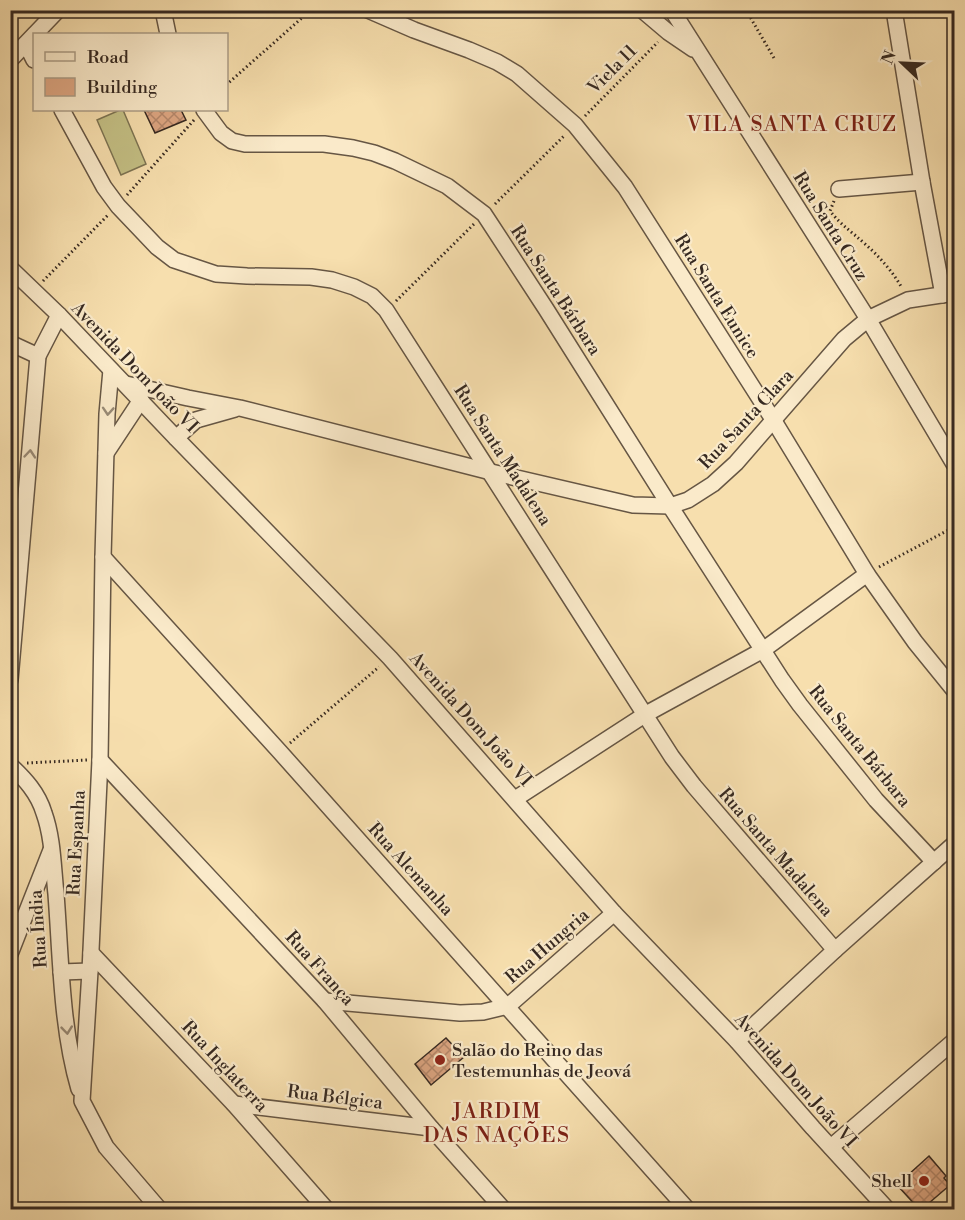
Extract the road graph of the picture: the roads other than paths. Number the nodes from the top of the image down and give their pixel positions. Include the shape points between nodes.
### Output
1 (58, 10) edge
2 (163, 10) edge
3 (368, 10) edge
4 (642, 10) edge
5 (672, 10) edge
6 (894, 10) edge
7 (37, 33) edge
8 (168, 33) edge
9 (32, 38) edge
10 (699, 53) junction
11 (10, 60) edge
12 (63, 111) edge
13 (205, 111) edge
14 (922, 182) junction
15 (839, 189) road end
16 (10, 268) edge
17 (949, 294) edge
18 (59, 315) junction
19 (868, 319) junction
20 (10, 343) edge
21 (38, 356) junction
22 (111, 370) junction
23 (126, 384) junction
24 (181, 397) junction
25 (141, 400) junction
26 (240, 408) junction
27 (196, 420) junction
28 (774, 421) junction
29 (176, 438) junction
30 (106, 453) junction
31 (954, 464) edge
32 (491, 472) junction
33 (670, 506) junction
34 (103, 557) junction
35 (867, 573) junction
36 (763, 650) junction
37 (10, 680) edge
38 (954, 690) edge
39 (646, 714) junction
40 (100, 760) junction
41 (16, 764) edge
42 (515, 799) junction
43 (954, 844) edge
44 (52, 847) junction
45 (934, 862) junction
46 (614, 913) junction
47 (835, 950) junction
48 (91, 952) junction
49 (10, 954) edge
50 (90, 971) junction
51 (61, 972) junction
52 (325, 1001) junction
53 (508, 1006) junction
54 (736, 1041) junction
55 (954, 1041) edge
56 (82, 1101) junction
57 (234, 1104) junction
58 (431, 1128) junction
59 (831, 1148) junction
60 (160, 1209) edge
61 (327, 1209) edge
62 (504, 1209) edge
63 (688, 1209) edge
64 (887, 1209) edge

1 - 7 street
2 - 8 street
3 - 28 street, Rua Santa Eunice via 497,62 517,74 575,125 626,187
4 - 10 street
5 - 10 street, Rua Santa Cruz
6 - 14 street
9 - 11 street
10 - 19 street, Rua Santa Cruz
12 - 32 street, Rua Santa Madalena via 118,206 174,260 216,274 332,279 372,296 386,310
13 - 33 street, Rua Santa Bárbara via 220,133 232,141 324,144 374,153 447,186 484,214
14 - 15 street
14 - 17 street
16 - 18 street, Avenida Dom João VI
17 - 19 street, Rua Santa Clara via 908,300
18 - 21 street
18 - 22 street, Avenida Dom João VI
19 - 28 street, Rua Santa Clara via 844,339
19 - 31 street, Rua Santa Cruz
20 - 21 street
37 -> 21 street
22 - 23 street, Avenida Dom João VI
22 -> 30 street, Rua Espanha
23 - 24 street, Rua Santa Clara
23 - 25 street, Avenida Dom João VI
24 - 26 street, Rua Santa Clara
24 - 27 street
25 - 29 street, Avenida Dom João VI
25 - 30 street
26 - 27 street, Rua Santa Clara
26 - 32 street, Rua Santa Clara
27 - 29 street, Rua Santa Clara
28 - 33 street, Rua Santa Clara via 713,484
28 - 35 street, Rua Santa Eunice
29 - 42 street, Avenida Dom João VI via 390,658
30 - 34 street, Rua Espanha
32 - 33 street, Rua Santa Clara via 633,505
32 - 39 street, Rua Santa Madalena
33 - 36 street, Rua Santa Bárbara
34 - 40 street, Rua Espanha
34 - 53 street, Rua Alemanha
35 - 36 street
35 - 38 street, Rua Santa Eunice
36 - 39 street
36 - 45 street, Rua Santa Bárbara via 800,705 876,800
39 - 42 street
39 - 47 street, Rua Santa Madalena via 694,786
40 - 48 street, Rua Espanha
40 - 52 street, Rua França
41 - 44 street, Rua Índia via 45,813
42 - 46 street, Avenida Dom João VI
43 - 45 street
44 - 49 street
44 - 51 street, Rua Índia
45 - 47 street
46 - 53 street, Rua Hungria
46 - 54 street, Avenida Dom João VI
47 - 54 street
48 - 50 street, Rua Espanha
48 - 57 street, Rua Inglaterra
50 - 51 street
50 - 56 street, Rua Espanha
51 -> 56 street, Rua Índia via 69,1047
52 - 53 street, Rua Hungria via 460,1013
52 - 58 street, Rua França
53 - 63 street, Rua Alemanha
54 - 59 street, Avenida Dom João VI
55 - 59 street
56 - 60 street via 105,1147
57 - 58 street, Rua Bélgica
57 - 61 street, Rua Inglaterra
58 - 62 street, Rua França
59 - 64 street, Avenida Dom João VI

